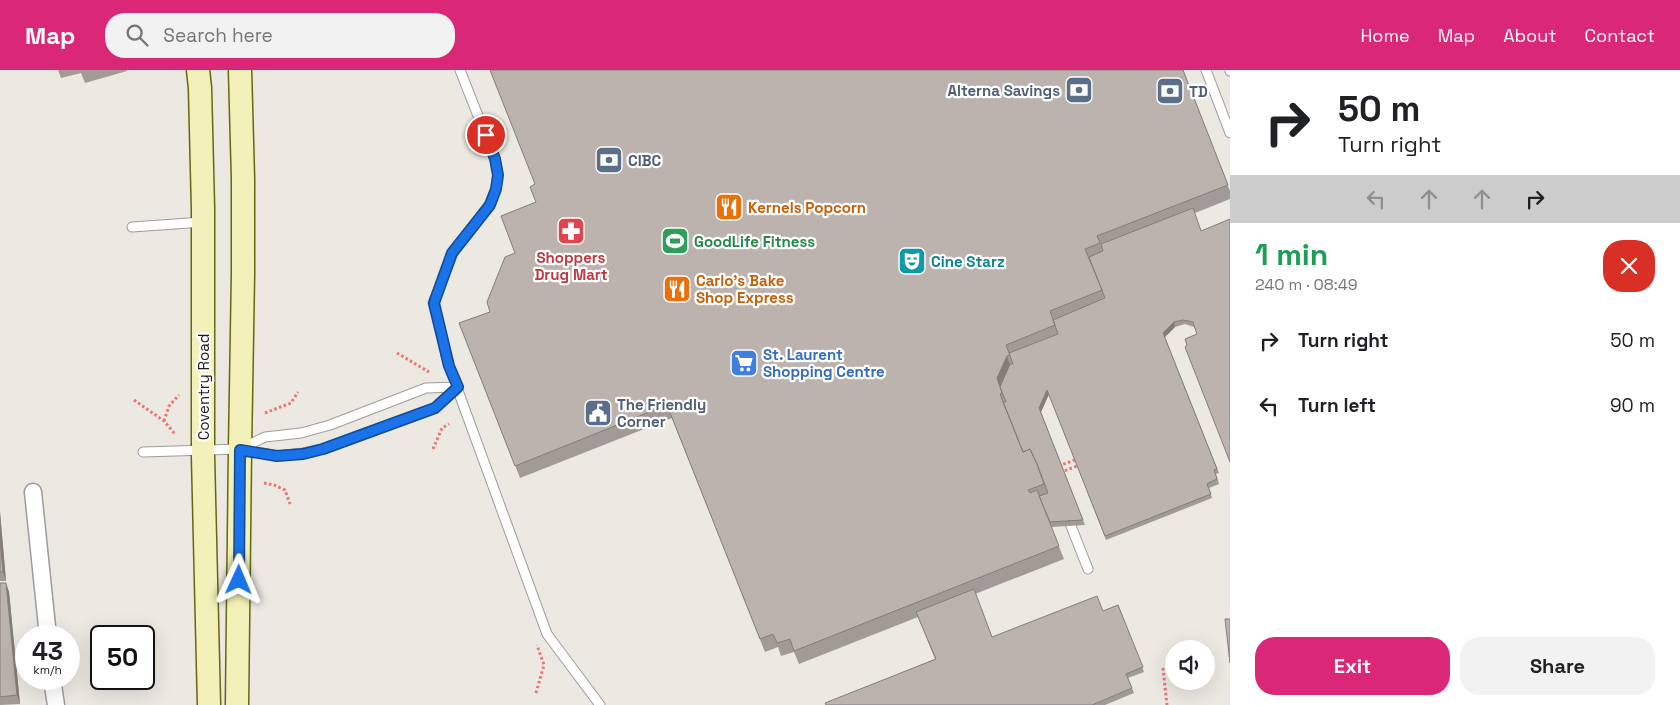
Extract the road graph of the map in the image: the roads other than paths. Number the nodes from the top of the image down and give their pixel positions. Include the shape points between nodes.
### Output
1 (198, 70) edge
2 (240, 70) edge
3 (460, 70) edge
4 (1206, 70) edge
5 (1230, 133) edge
6 (203, 222) junction
7 (132, 227) dead end
8 (458, 387) junction
9 (203, 450) junction
10 (240, 450) junction
11 (143, 452) dead end
12 (34, 492) dead end
13 (1064, 509) edge
14 (1088, 569) dead end
15 (47, 625) edge
16 (54, 690) edge
17 (56, 705) edge
18 (209, 705) edge
19 (237, 705) edge
20 (600, 705) edge

1 - 6 main road, Coventry Road
2 - 10 main road via 244,274
3 - 8 lane via 495,159 498,175 490,205 452,253 434,303 449,366
4 - 5 lane
6 - 7 lane
6 - 9 main road, Coventry Road
8 - 10 lane via 426,388 330,425 301,433 265,437
8 - 10 lane via 435,408 323,449 277,456
8 - 20 lane via 547,634
9 - 10 lane
9 - 11 lane
9 - 18 main road, Coventry Road
10 - 19 main road
12 - 15 street
13 - 14 lane
16 - 17 street

